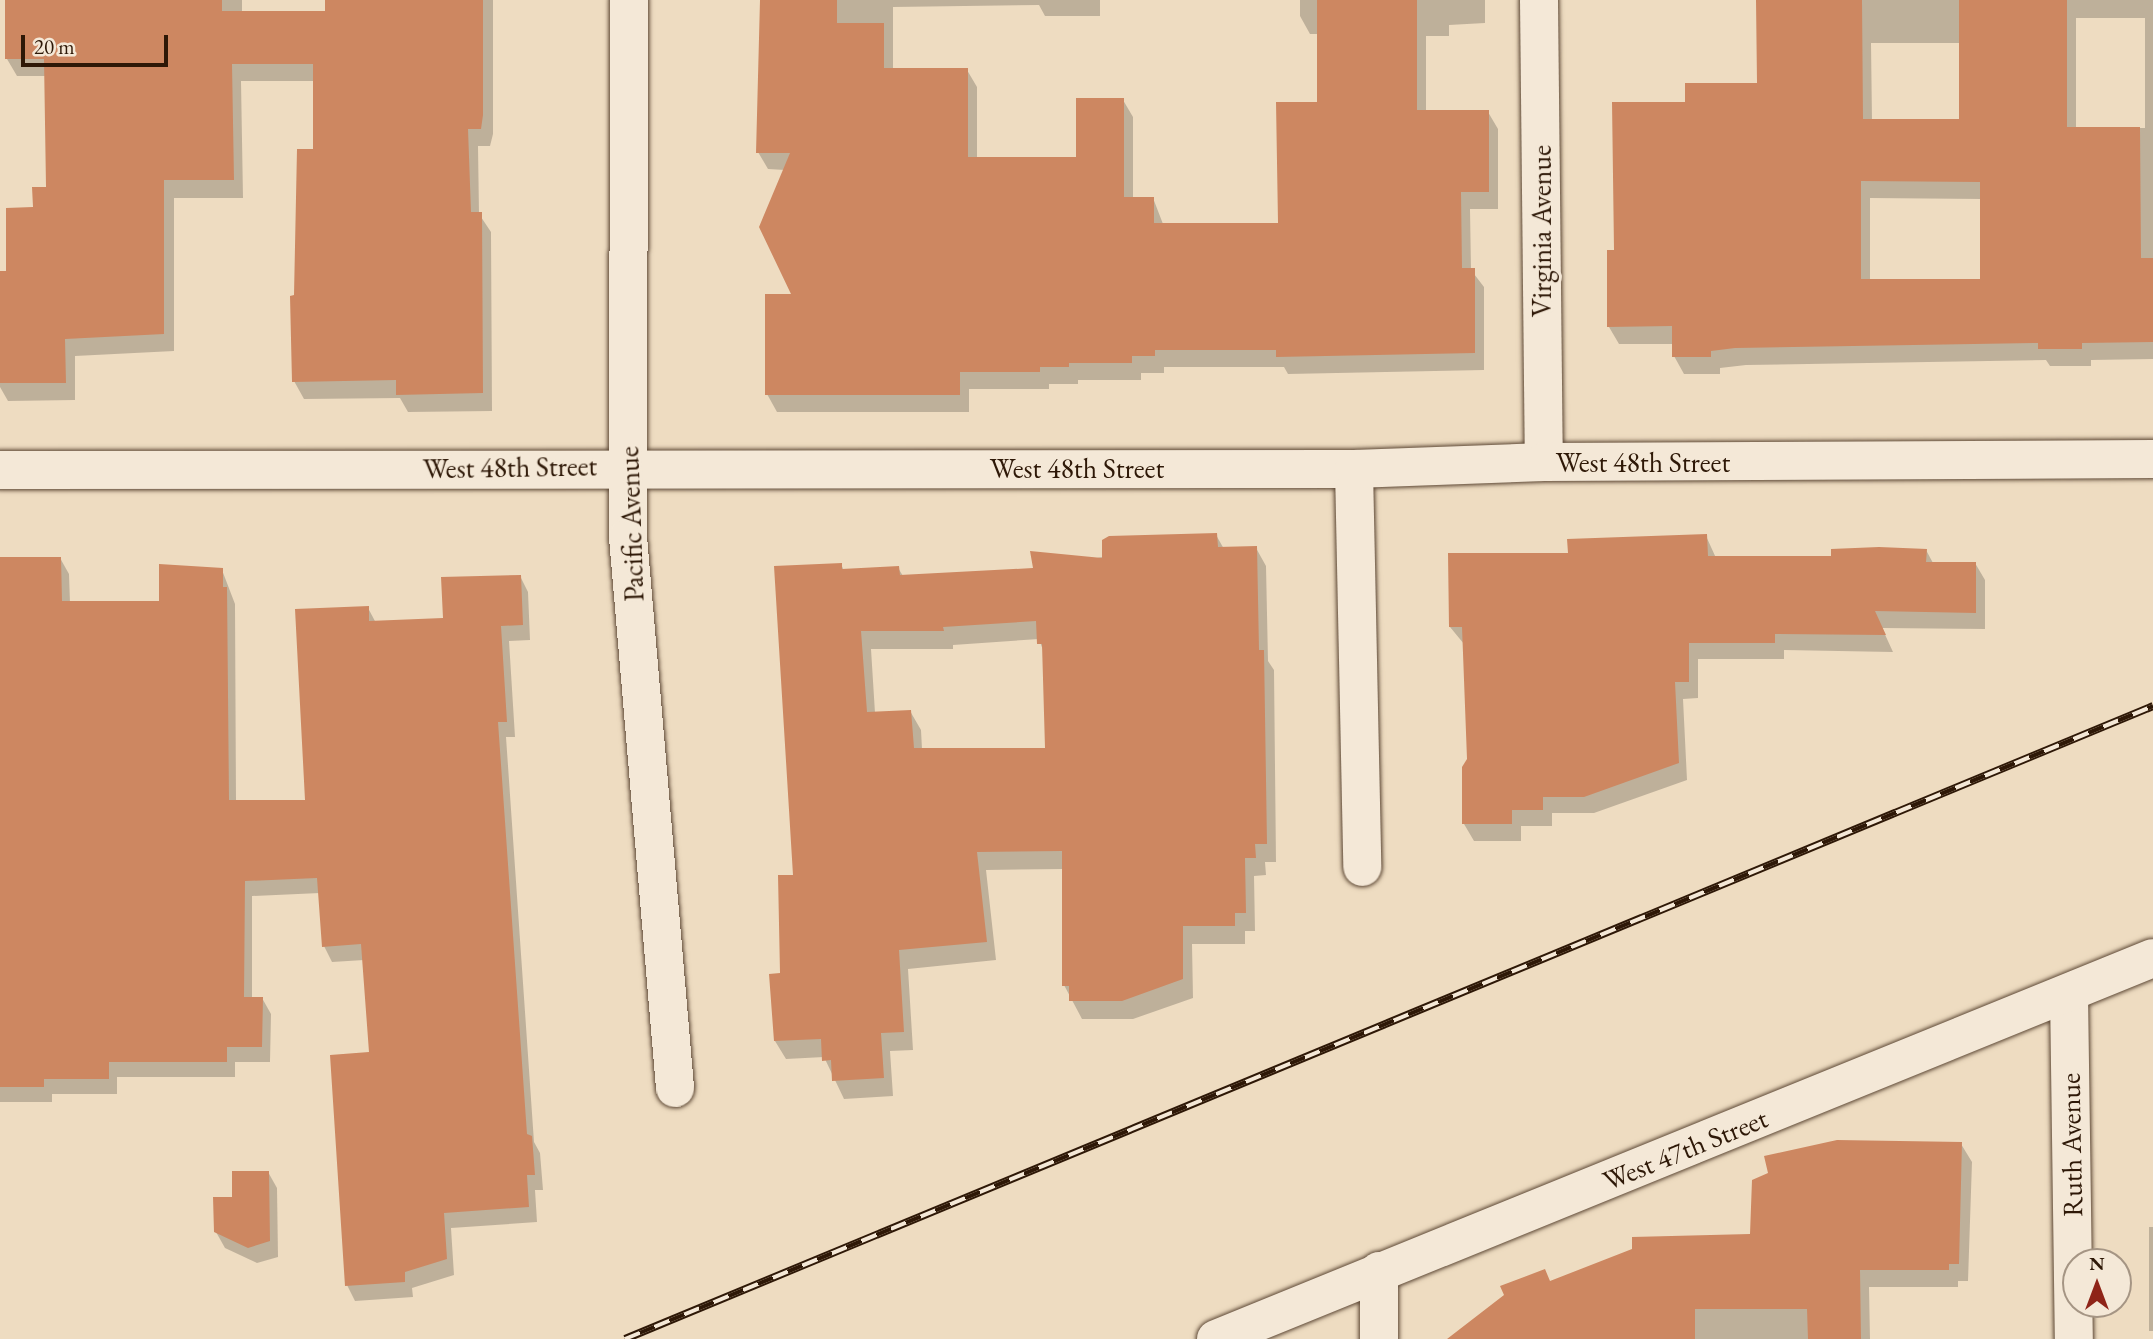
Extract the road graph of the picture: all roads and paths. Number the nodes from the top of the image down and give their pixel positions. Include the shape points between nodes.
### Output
1 (629, 0) edge
2 (1539, 0) edge
3 (2153, 459) edge
4 (1544, 462) junction
5 (626, 466) junction
6 (1354, 469) junction
7 (0, 470) edge
8 (1363, 867) dead end
9 (2153, 958) edge
10 (2069, 993) junction
11 (675, 1088) dead end
12 (1380, 1270) junction
13 (1216, 1339) edge
14 (1379, 1339) edge
15 (2074, 1339) edge

1 - 5 street, Pacific Avenue
2 - 4 street, Virginia Avenue
3 - 4 street, West 48th Street
4 - 6 street, West 48th Street
5 - 6 street, West 48th Street
5 - 7 street, West 48th Street
5 - 11 street, Pacific Avenue
6 - 8 street
9 - 10 street, West 47th Street
10 - 12 street, West 47th Street
10 - 15 street, Ruth Avenue
12 - 13 street, West 47th Street
12 - 14 street

